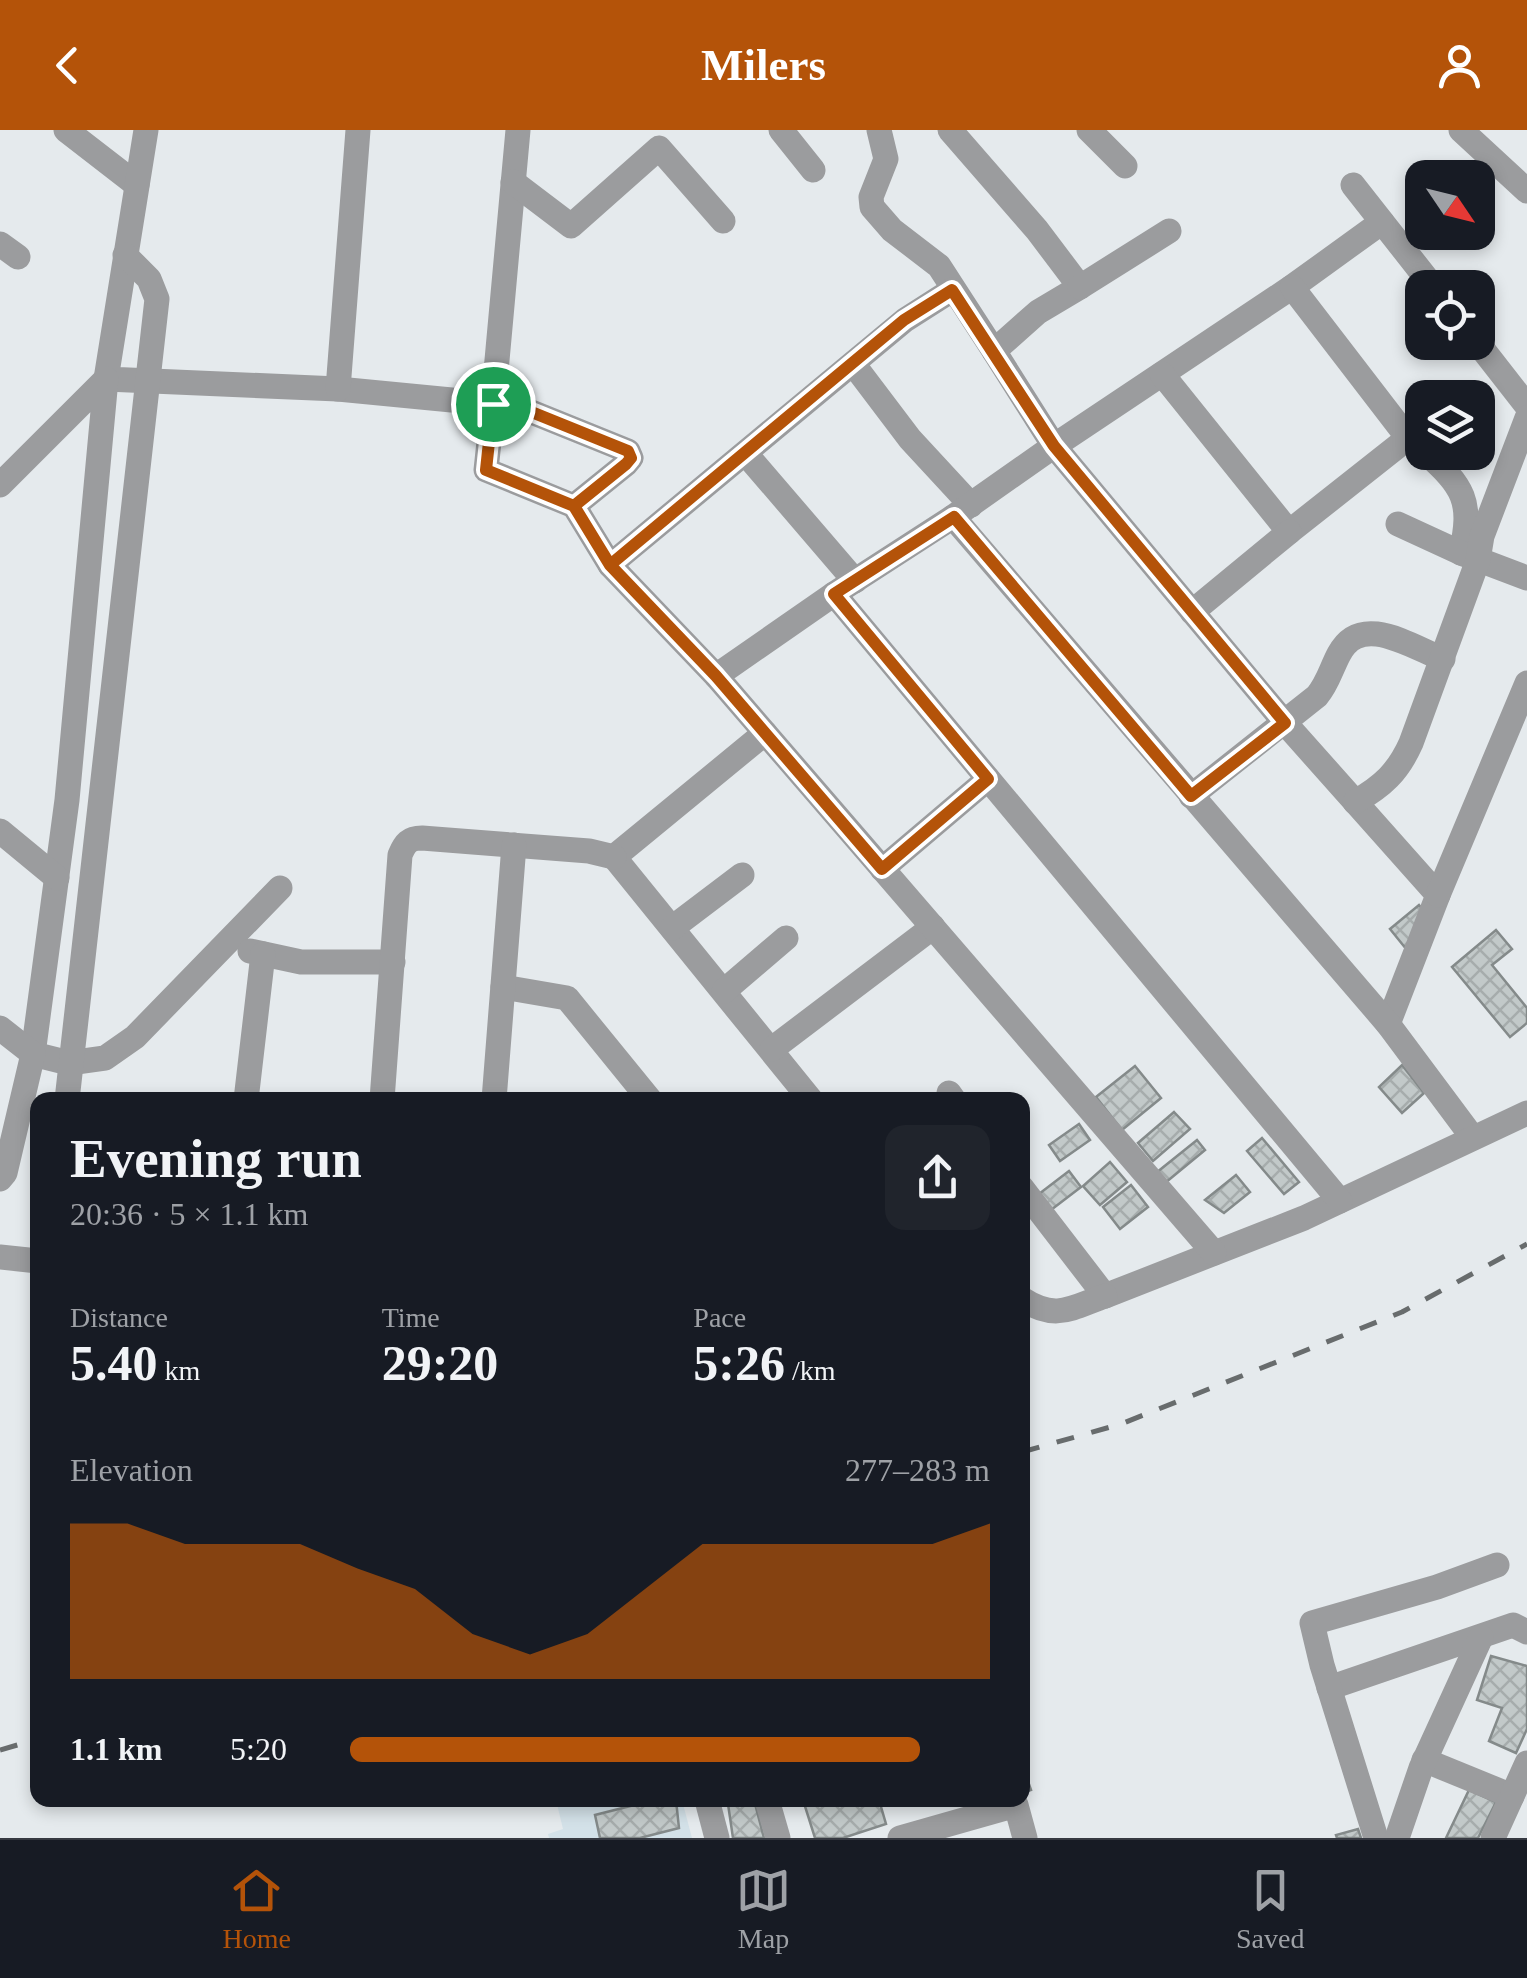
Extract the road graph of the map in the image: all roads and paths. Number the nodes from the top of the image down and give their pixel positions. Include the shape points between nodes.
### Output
1 (66, 130) edge
2 (146, 130) edge
3 (358, 130) edge
4 (518, 130) edge
5 (782, 130) edge
6 (879, 130) edge
7 (950, 130) edge
8 (1089, 130) edge
9 (1460, 130) edge
10 (1126, 166) dead end
11 (813, 170) dead end
12 (513, 182) junction
13 (137, 185) junction
14 (1353, 185) dead end
15 (1527, 192) edge
16 (723, 221) dead end
17 (1382, 222) junction
18 (1169, 232) dead end
19 (125, 255) junction
20 (1420, 270) edge
21 (1080, 287) junction
22 (1292, 287) junction
23 (952, 290) junction
24 (994, 351) junction
25 (1491, 360) edge
26 (854, 364) junction
27 (1162, 374) junction
28 (106, 379) junction
29 (149, 381) junction
30 (338, 389) junction
31 (493, 404) junction
32 (1527, 406) edge
33 (1527, 418) edge
34 (1405, 430) edge
35 (1054, 446) junction
36 (746, 454) junction
37 (1405, 456) edge
38 (1444, 470) edge
39 (0, 486) edge
40 (574, 506) junction
41 (962, 511) junction
42 (1398, 524) dead end
43 (1288, 532) junction
44 (1469, 556) junction
45 (610, 565) junction
46 (1527, 578) edge
47 (845, 588) junction
48 (1192, 612) junction
49 (1443, 659) junction
50 (716, 676) junction
51 (1527, 683) edge
52 (1285, 723) junction
53 (764, 733) junction
54 (988, 779) junction
55 (1191, 796) junction
56 (1355, 802) junction
57 (0, 831) edge
58 (514, 845) junction
59 (614, 857) junction
60 (882, 869) junction
61 (742, 874) dead end
62 (56, 878) junction
63 (280, 888) dead end
64 (1438, 895) junction
65 (672, 928) junction
66 (933, 928) junction
67 (786, 938) dead end
68 (394, 962) junction
69 (503, 987) junction
70 (724, 991) junction
71 (1388, 1024) junction
72 (0, 1028) edge
73 (772, 1049) junction
74 (33, 1054) junction
75 (69, 1064) junction
76 (67, 1092) edge
77 (247, 1092) edge
78 (383, 1092) edge
79 (495, 1092) edge
80 (643, 1092) edge
81 (805, 1092) edge
82 (1527, 1112) edge
83 (1473, 1138) junction
84 (1, 1177) edge
85 (1030, 1198) edge
86 (1340, 1201) junction
87 (1214, 1254) junction
88 (0, 1257) edge
89 (30, 1260) edge
90 (1106, 1296) junction
91 (1030, 1304) edge
92 (1497, 1564) dead end
93 (1527, 1632) edge
94 (1481, 1637) junction
95 (1329, 1688) junction
96 (1424, 1760) junction
97 (1527, 1762) edge
98 (1512, 1796) junction
99 (709, 1807) edge
100 (769, 1807) edge
101 (1009, 1807) edge
102 (1017, 1807) edge
103 (717, 1838) edge
104 (778, 1838) edge
105 (900, 1838) edge
106 (1025, 1838) edge
107 (1376, 1838) edge
108 (1398, 1838) edge
109 (1493, 1838) edge

1 - 13 street
2 - 13 street
3 - 30 street
4 - 12 street
5 - 11 street
6 - 23 street via 886,159 872,207 939,266
7 - 21 street
8 - 10 street
9 - 15 street
12 - 16 street via 571,226 659,148
12 - 31 street
13 - 19 street
14 - 17 street
17 - 20 street
17 - 22 street
18 - 21 street
19 - 28 street
19 - 29 street via 149,279 157,299
21 - 24 street via 1038,312
22 - 27 street
22 - 34 street
23 - 24 street
23 - 26 street
24 - 35 street
25 - 32 street
26 - 36 street
26 - 41 street
27 - 35 street
27 - 43 street
28 - 29 street
28 - 39 street
28 - 62 street
29 - 30 street
29 - 75 street
30 - 31 street
31 - 40 street via 486,470
31 - 40 street via 529,411 628,451 626,464
33 - 44 street
35 - 41 street
35 - 48 street
36 - 45 street
36 - 47 street
37 - 43 street
38 - 44 street via 1468,508
40 - 45 street
41 - 47 street
41 - 55 street
42 - 44 street
43 - 48 street
44 - 46 street
44 - 49 street
45 - 50 street
47 - 50 street
47 - 54 street
48 - 52 street
49 - 52 street via 1360,632 1339,653 1318,696
49 - 56 street via 1400,767
50 - 53 street
51 - 64 street
52 - 55 street
52 - 56 street
53 - 59 street
53 - 60 street
54 - 60 street
54 - 86 street
55 - 71 street
56 - 64 street
57 - 62 street
58 - 59 street
58 - 68 street via 422,838 407,843 400,855
58 - 69 street
59 - 65 street
60 - 66 street
61 - 65 street
62 - 74 street
63 - 75 street via 135,1037 105,1058
64 - 71 street
65 - 70 street
66 - 73 street
66 - 87 street
67 - 70 street
68 - 77 street via 301,962 256,952
68 - 78 street
69 - 79 street
69 - 80 street via 567,998
70 - 73 street
71 - 83 street
72 - 74 street
73 - 81 street
74 - 75 street
74 - 84 street
75 - 76 street
82 - 83 street
83 - 86 street
85 - 90 street
86 - 87 street
87 - 90 street
88 - 89 street
90 - 91 street via 1054,1312
92 - 95 street via 1312,1623
93 - 94 street via 1513,1625
94 - 95 street
94 - 96 street
95 - 107 street
96 - 98 street
96 - 108 street
97 - 98 street
98 - 109 street
99 - 103 street
100 - 104 street
101 - 105 street
102 - 106 street

